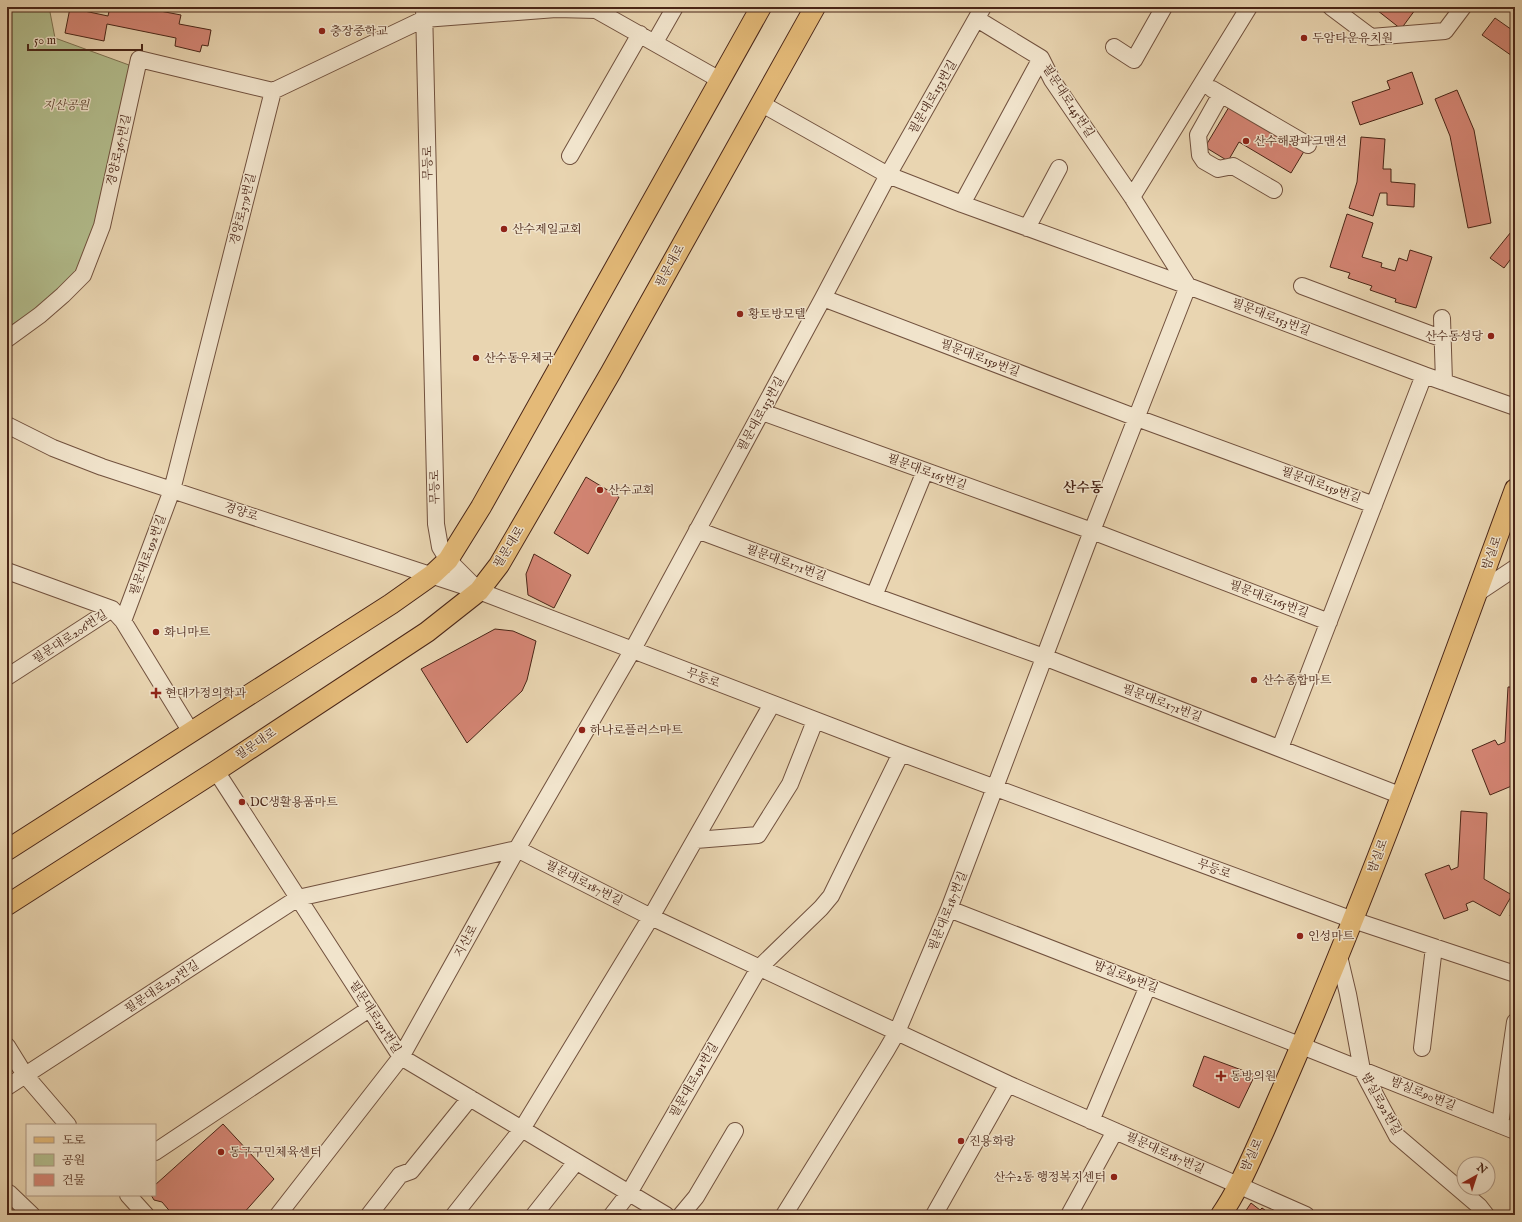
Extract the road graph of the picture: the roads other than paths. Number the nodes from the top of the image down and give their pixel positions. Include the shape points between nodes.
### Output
1 (675, 7) edge
2 (761, 7) edge
3 (815, 7) edge
4 (1164, 7) edge
5 (1249, 7) edge
6 (1331, 7) edge
7 (1463, 7) edge
8 (556, 8) edge
9 (596, 8) edge
10 (424, 13) edge
11 (980, 13) edge
12 (640, 34) junction
13 (655, 42) junction
14 (1114, 47) dead end
15 (1041, 58) junction
16 (720, 80) junction
17 (1202, 83) junction
18 (272, 91) junction
19 (1221, 94) junction
20 (762, 104) junction
21 (1308, 145) dead end
22 (570, 156) dead end
23 (1059, 168) dead end
24 (888, 176) junction
25 (1274, 190) dead end
26 (1132, 197) junction
27 (962, 204) junction
28 (1027, 228) junction
29 (1188, 286) junction
30 (1302, 286) dead end
31 (823, 298) junction
32 (1442, 318) dead end
33 (7, 339) edge
34 (1443, 339) junction
35 (1424, 375) junction
36 (1444, 382) junction
37 (1515, 407) edge
38 (762, 412) junction
39 (1137, 418) junction
40 (7, 425) edge
41 (925, 471) junction
42 (172, 490) junction
43 (1515, 491) edge
44 (1374, 504) junction
45 (697, 530) junction
46 (1092, 531) junction
47 (448, 560) junction
48 (1515, 568) edge
49 (7, 571) edge
50 (432, 575) junction
51 (478, 591) junction
52 (1476, 594) junction
53 (874, 596) junction
54 (112, 609) junction
55 (124, 621) junction
56 (1328, 622) junction
57 (632, 651) junction
58 (1044, 657) junction
59 (7, 677) edge
60 (772, 704) junction
61 (815, 721) junction
62 (191, 732) junction
63 (1280, 748) junction
64 (901, 754) junction
65 (216, 771) junction
66 (996, 788) junction
67 (1402, 796) junction
68 (696, 840) junction
69 (517, 849) junction
70 (7, 850) edge
71 (298, 898) junction
72 (7, 905) edge
73 (949, 909) junction
74 (652, 916) junction
75 (1353, 920) junction
76 (1434, 947) junction
77 (1339, 956) junction
78 (759, 968) junction
79 (1515, 974) edge
80 (1148, 986) junction
81 (369, 1009) junction
82 (1515, 1022) edge
83 (897, 1032) junction
84 (7, 1046) edge
85 (1302, 1046) junction
86 (1422, 1048) dead end
87 (401, 1057) junction
88 (1362, 1070) junction
89 (25, 1075) junction
90 (1008, 1084) junction
91 (7, 1087) edge
92 (470, 1098) junction
93 (1091, 1121) junction
94 (67, 1124) edge
95 (1508, 1128) edge
96 (522, 1129) junction
97 (735, 1131) dead end
98 (1115, 1131) junction
99 (156, 1151) edge
100 (576, 1162) junction
101 (1238, 1185) junction
102 (9, 1193) dead end
103 (629, 1193) junction
104 (129, 1196) edge
105 (32, 1215) edge
106 (146, 1215) edge
107 (278, 1215) edge
108 (369, 1215) edge
109 (454, 1215) edge
110 (534, 1215) edge
111 (612, 1215) edge
112 (666, 1215) edge
113 (681, 1215) edge
114 (784, 1215) edge
115 (934, 1215) edge
116 (1069, 1215) edge
117 (1221, 1215) edge
118 (1306, 1215) edge
119 (1486, 1215) edge

1 - 13 street
2 - 16 main road
3 - 20 main road, 필문대로
4 - 14 street via 1134,60
5 - 17 street
6 - 7 street via 1371,37 1445,31
8 - 9 street
8 - 10 street
9 - 12 street
10 - 18 street
10 - 47 street, 무등로 via 436,524 440,547
11 - 15 street, 필문대로145번길
11 - 24 street, 필문대로153번길
12 - 13 street
12 - 22 street
13 - 16 street
15 - 26 street, 필문대로145번길 via 1052,80
15 - 27 street
16 - 47 main road via 481,508
17 - 19 street
17 - 26 street
18 - 33 street, 경양로367번길 via 139,59 102,226 83,275 40,315
18 - 42 street, 경양로379번길
19 - 21 street
19 - 25 street via 1198,135 1200,154 1204,161 1218,168 1233,166
20 - 24 street, 필문대로153번길
20 - 51 main road, 필문대로 via 516,537 499,565
23 - 28 street
24 - 27 street, 필문대로153번길
24 - 31 street, 필문대로153번길
26 - 29 street, 필문대로145번길
27 - 28 street, 필문대로153번길
28 - 29 street, 필문대로153번길
29 - 35 street, 필문대로153번길
29 - 39 street
30 - 34 street
31 - 38 street, 필문대로153번길
31 - 39 street, 필문대로159번길
32 - 34 street
34 - 36 street
35 - 36 street, 필문대로153번길
35 - 44 street, 필문대로159번길
36 - 37 street, 필문대로153번길
38 - 41 street, 필문대로165번길
38 - 45 street, 필문대로153번길
39 - 44 street, 필문대로159번길
39 - 46 street
40 - 42 street, 경양로 via 53,448
41 - 46 street, 필문대로165번길
41 - 53 street
42 - 50 street, 경양로
42 - 55 street, 필문대로192번길
43 - 52 main road, 밤실로
44 - 56 street
45 - 53 street, 필문대로171번길
45 - 57 street, 필문대로153번길
46 - 56 street, 필문대로165번길
46 - 58 street
47 - 50 main road
47 - 51 street, 무등로
48 - 52 street
49 - 54 street
50 - 51 street, 경양로
50 - 62 main road
51 - 57 street, 무등로
51 - 65 main road, 필문대로 via 427,632
52 - 67 main road, 밤실로
53 - 58 street, 필문대로171번길
54 - 55 street
54 - 59 street, 필문대로206번길
55 - 62 street
56 - 63 street
57 - 60 street, 무등로
57 - 69 street, 지산로
58 - 63 street, 필문대로171번길
58 - 66 street
60 - 61 street, 무등로
60 - 68 street
61 - 64 street, 무등로
61 - 68 street via 790,784 758,835
62 - 70 main road
63 - 67 street, 필문대로171번길
64 - 66 street, 무등로
64 - 78 street via 831,896
65 - 71 street, 필문대로191번길
65 - 72 main road, 필문대로
66 - 73 street, 필문대로187번길
66 - 75 street, 무등로
67 - 75 main road, 밤실로
68 - 74 street
69 - 71 street
69 - 74 street, 필문대로187번길
69 - 87 street, 지산로
71 - 81 street, 필문대로191번길
71 - 89 street, 필문대로205번길
73 - 80 street, 밤실로89번길
73 - 83 street, 필문대로187번길
74 - 78 street, 필문대로187번길
74 - 96 street
75 - 76 street, 무등로
75 - 77 main road, 밤실로
76 - 79 street, 무등로
76 - 86 street
77 - 85 main road, 밤실로
77 - 88 street, 밤실로92번길
78 - 83 street, 필문대로187번길
78 - 103 street, 필문대로191번길
80 - 85 street, 밤실로89번길
80 - 93 street
81 - 87 street, 필문대로191번길
81 - 99 street
82 - 95 street, 밤실로90번길
83 - 90 street, 필문대로187번길
83 - 114 street
84 - 89 street
85 - 88 street, 밤실로90번길
85 - 101 main road, 밤실로
87 - 92 street, 필문대로191번길
87 - 107 street, 지산로
88 - 95 street, 밤실로90번길
88 - 119 street, 밤실로92번길 via 1397,1136 1479,1206
89 - 91 street, 필문대로205번길
89 - 94 street
90 - 93 street, 필문대로187번길
90 - 115 street
92 - 96 street, 필문대로191번길
92 - 108 street via 412,1171 400,1175
93 - 98 street, 필문대로187번길
96 - 100 street, 필문대로191번길
96 - 109 street
97 - 113 street via 696,1197
98 - 101 street, 필문대로187번길
98 - 116 street
100 - 103 street, 필문대로191번길
100 - 110 street
101 - 117 main road, 밤실로
101 - 118 street, 필문대로187번길
102 - 105 street
103 - 111 street
103 - 112 street, 필문대로191번길
104 - 106 street

